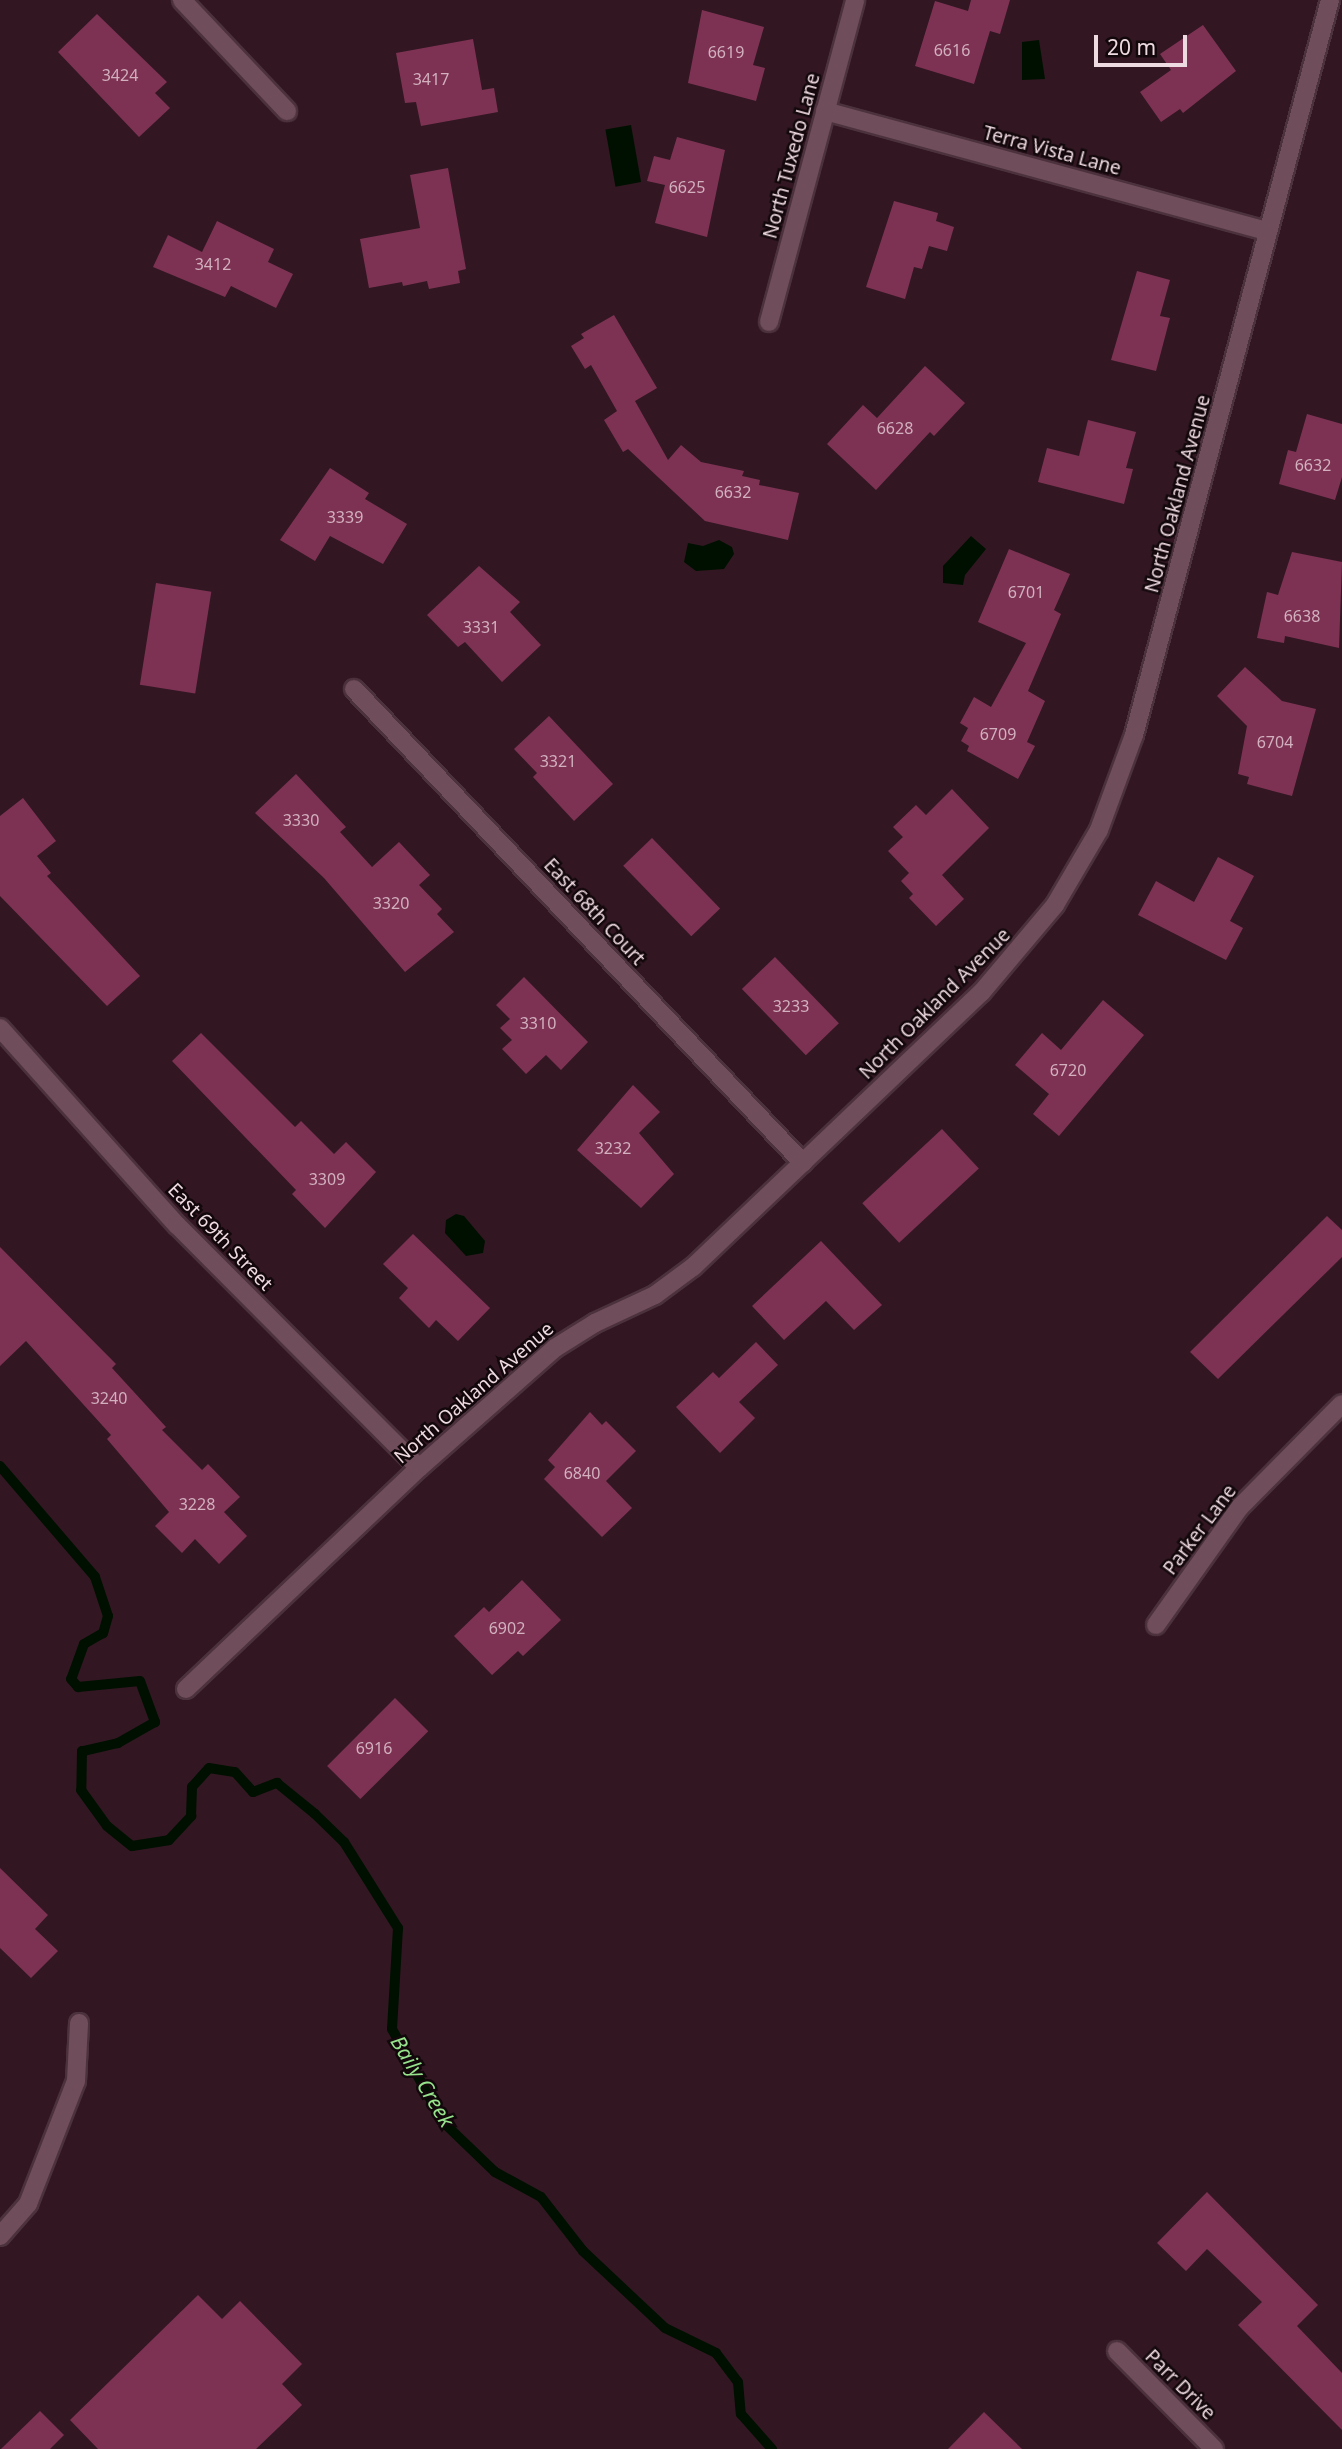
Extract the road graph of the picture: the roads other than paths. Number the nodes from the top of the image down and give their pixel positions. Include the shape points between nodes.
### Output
1 (182, 0) edge
2 (855, 0) edge
3 (1330, 0) edge
4 (287, 111) dead end
5 (825, 111) junction
6 (1268, 231) junction
7 (769, 322) dead end
8 (354, 689) dead end
9 (0, 1028) edge
10 (803, 1163) junction
11 (1342, 1404) edge
12 (419, 1468) junction
13 (1156, 1625) dead end
14 (186, 1689) dead end
15 (79, 2023) dead end
16 (0, 2236) edge
17 (1117, 2351) dead end
18 (1214, 2449) edge

1 - 4 street
2 - 5 street, North Tuxedo Lane
3 - 6 street, North Oakland Avenue
5 - 6 street, Terra Vista Lane
5 - 7 street, North Tuxedo Lane
6 - 10 street, North Oakland Avenue via 1134,735 1099,830 1055,905 1012,961
8 - 10 street, East 68th Court
9 - 12 street, East 69th Street via 177,1225
10 - 12 street, North Oakland Avenue via 684,1275 570,1337
11 - 13 street, Parker Lane via 1239,1508
12 - 14 street, North Oakland Avenue
15 - 16 street via 76,2081 28,2204
17 - 18 street, Parr Drive

